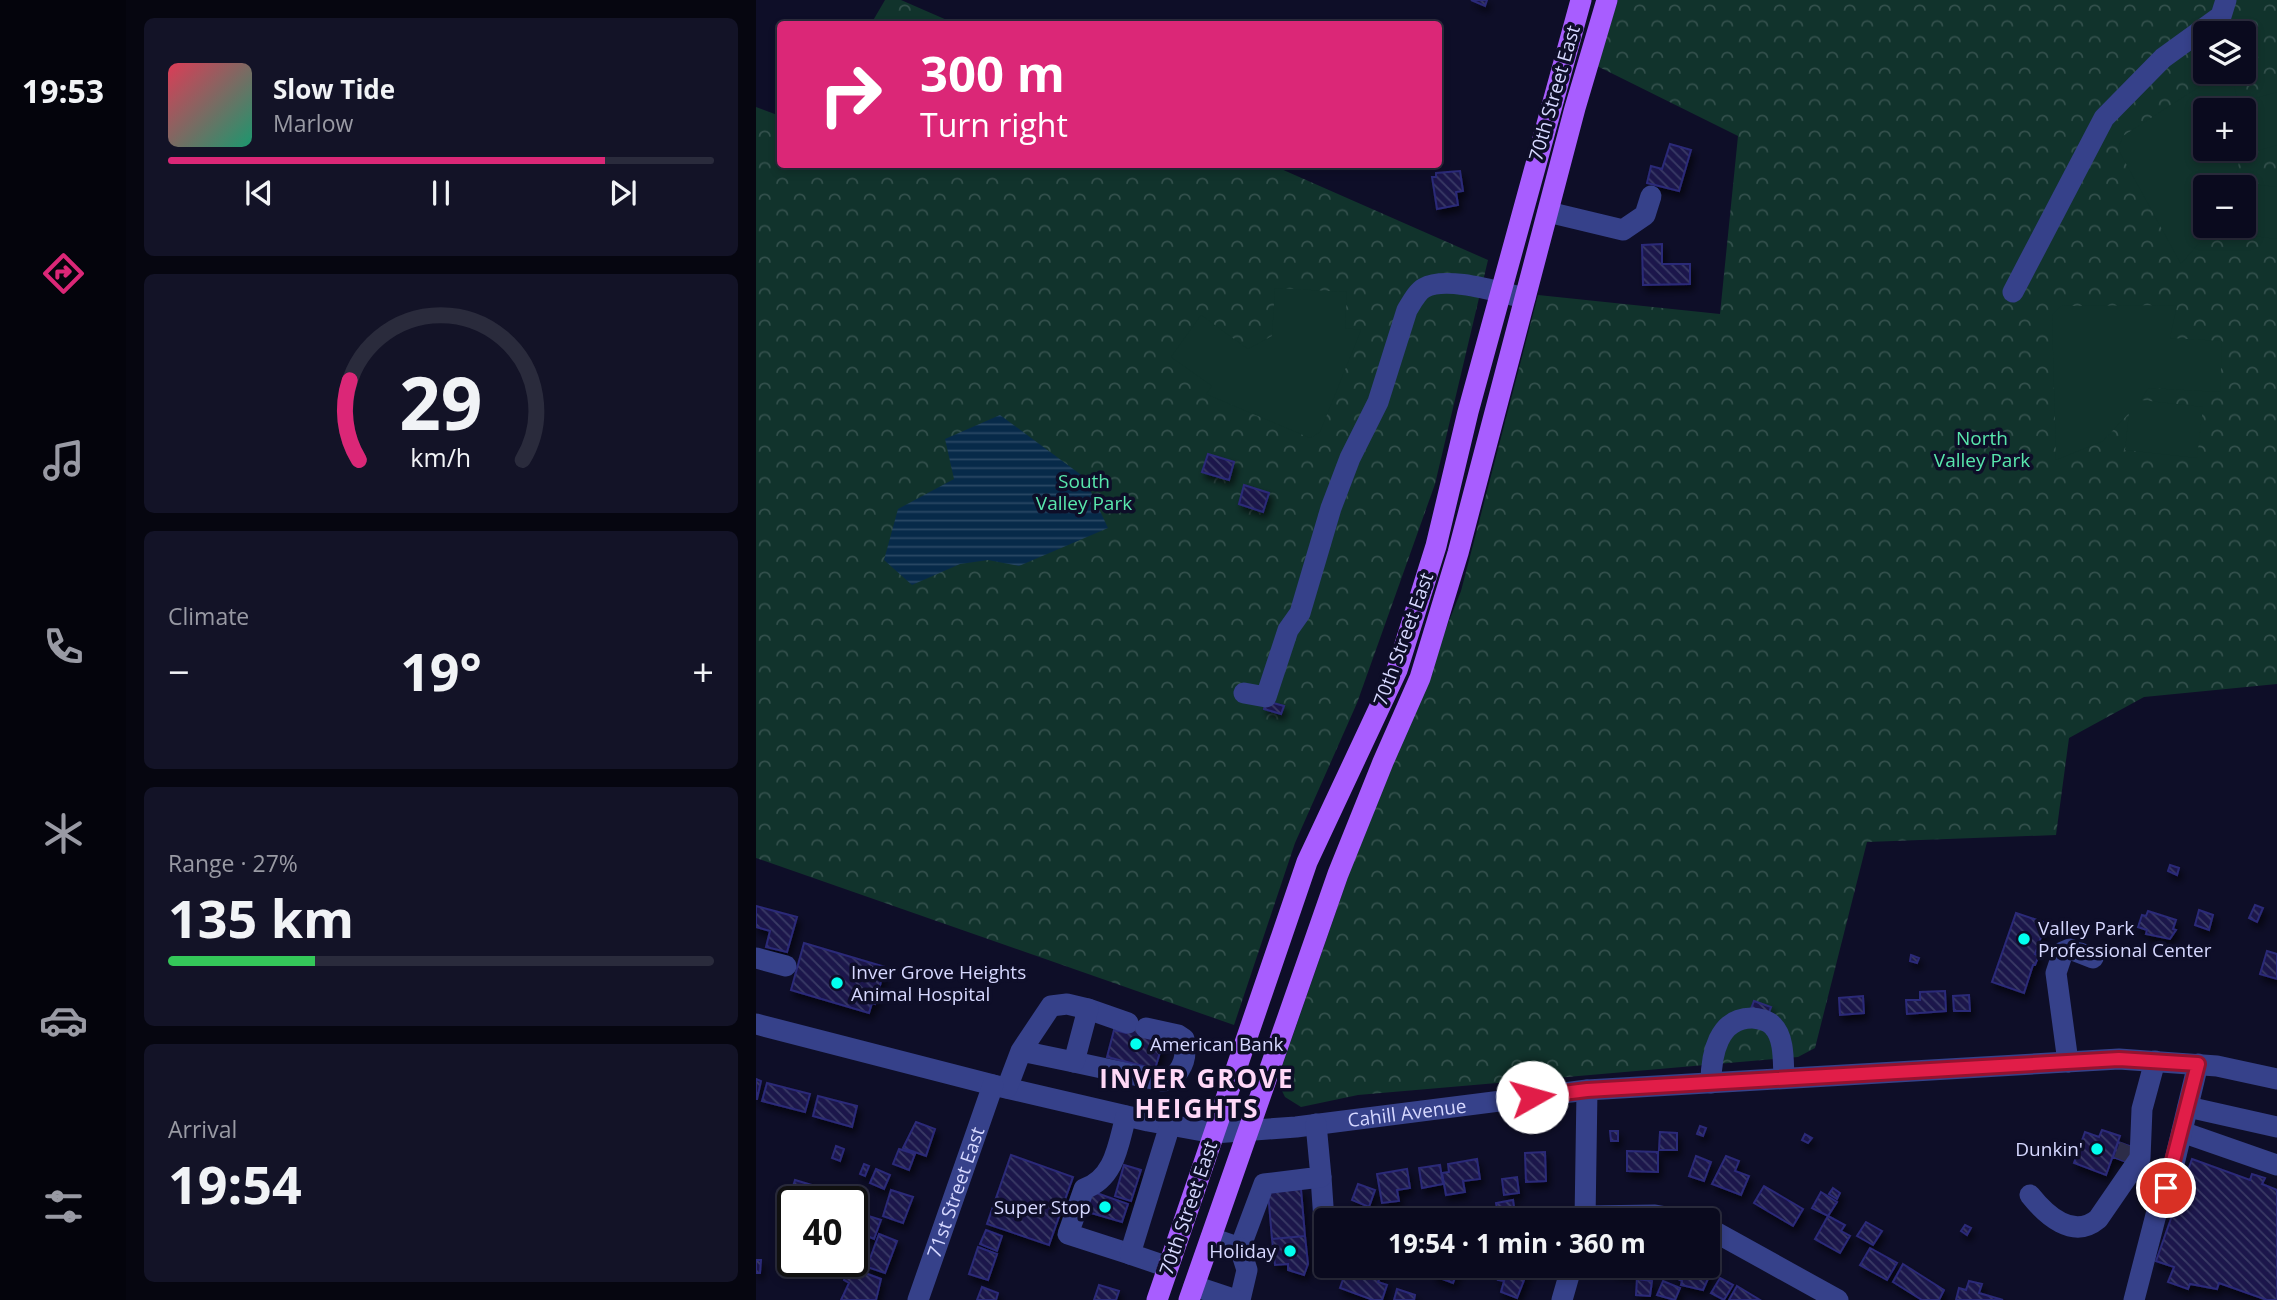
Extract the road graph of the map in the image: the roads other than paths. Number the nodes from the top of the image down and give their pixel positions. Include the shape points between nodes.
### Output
1 (1581, 0) edge
2 (1607, 0) edge
3 (2227, 0) edge
4 (1651, 196) dead end
5 (1548, 212) junction
6 (2013, 292) dead end
7 (1501, 293) junction
8 (1525, 298) junction
9 (1244, 693) dead end
10 (756, 958) edge
11 (2093, 958) dead end
12 (786, 966) dead end
13 (1088, 1009) junction
14 (756, 1024) edge
15 (1021, 1051) junction
16 (2155, 1061) junction
17 (1074, 1062) junction
18 (2068, 1062) junction
19 (2198, 1064) junction
20 (1784, 1078) junction
21 (2277, 1079) edge
22 (1711, 1083) junction
23 (1000, 1086) junction
24 (1587, 1090) junction
25 (2188, 1107) junction
26 (2142, 1110) junction
27 (1126, 1116) junction
28 (1170, 1125) junction
29 (1315, 1125) junction
30 (2277, 1126) edge
31 (1249, 1129) junction
32 (2182, 1132) junction
33 (1214, 1133) junction
34 (2277, 1165) edge
35 (1321, 1177) junction
36 (2030, 1195) dead end
37 (2112, 1196) junction
38 (1323, 1208) edge
39 (1585, 1208) edge
40 (1720, 1235) edge
41 (1211, 1238) junction
42 (1240, 1248) junction
43 (1130, 1254) junction
44 (1168, 1267) junction
45 (1568, 1278) edge
46 (1191, 1293) edge
47 (918, 1300) edge
48 (1157, 1300) edge
49 (1238, 1300) edge
50 (1562, 1300) edge
51 (1838, 1300) edge
52 (2134, 1300) edge

1 - 7 main road, 70th Street East
2 - 5 main road, 70th Street East
3 - 6 street via 2221,16 2163,58 2104,118
4 - 5 street via 1645,215 1623,230
5 - 8 main road, 70th Street East
7 - 8 street
7 - 9 street via 1433,284 1422,289 1407,310 1378,402 1343,476 1300,613 1288,630 1266,697
7 - 33 main road, 70th Street East via 1436,546 1397,670 1307,862
8 - 31 main road, 70th Street East via 1420,678 1338,874
10 - 12 street
11 - 18 street via 2070,949 2063,951 2056,972
13 - 15 street, 71st Street East via 1051,1006
13 - 17 street
13 - 17 street via 1178,1035 1184,1039 1187,1054 1182,1069 1171,1080 1162,1081
14 - 23 street, Cahill Avenue
15 - 17 street
15 - 23 street, 71st Street East
16 - 18 street, Cahill Avenue
16 - 19 street, Cahill Avenue
16 - 26 street
18 - 20 street, Cahill Avenue
19 - 21 street, Cahill Avenue
19 - 25 street
20 - 22 street, Cahill Avenue
20 - 22 street via 1780,1038 1763,1019 1750,1018 1724,1030 1717,1041
22 - 24 street, Cahill Avenue
23 - 27 street, Cahill Avenue
23 - 47 street, 71st Street East
24 - 29 street, Cahill Avenue
24 - 39 street
25 - 30 street
25 - 32 street
26 - 37 street
26 - 37 street via 2140,1158
27 - 28 street, Cahill Avenue
27 - 43 street via 1109,1171 1084,1189 1068,1234
28 - 33 street, Cahill Avenue
28 - 43 street
29 - 31 street, Cahill Avenue
29 - 35 street
31 - 33 street, Cahill Avenue
31 - 41 main road, 70th Street East
32 - 34 street
32 - 52 street
33 - 44 main road, 70th Street East
35 - 38 street
35 - 42 street via 1264,1184
36 - 37 street via 2049,1216 2077,1228 2095,1222
40 - 51 street
41 - 42 street
41 - 46 main road, 70th Street East
42 - 49 street via 1247,1270
43 - 44 street
44 - 48 main road, 70th Street East
45 - 50 street
46 - 49 street

